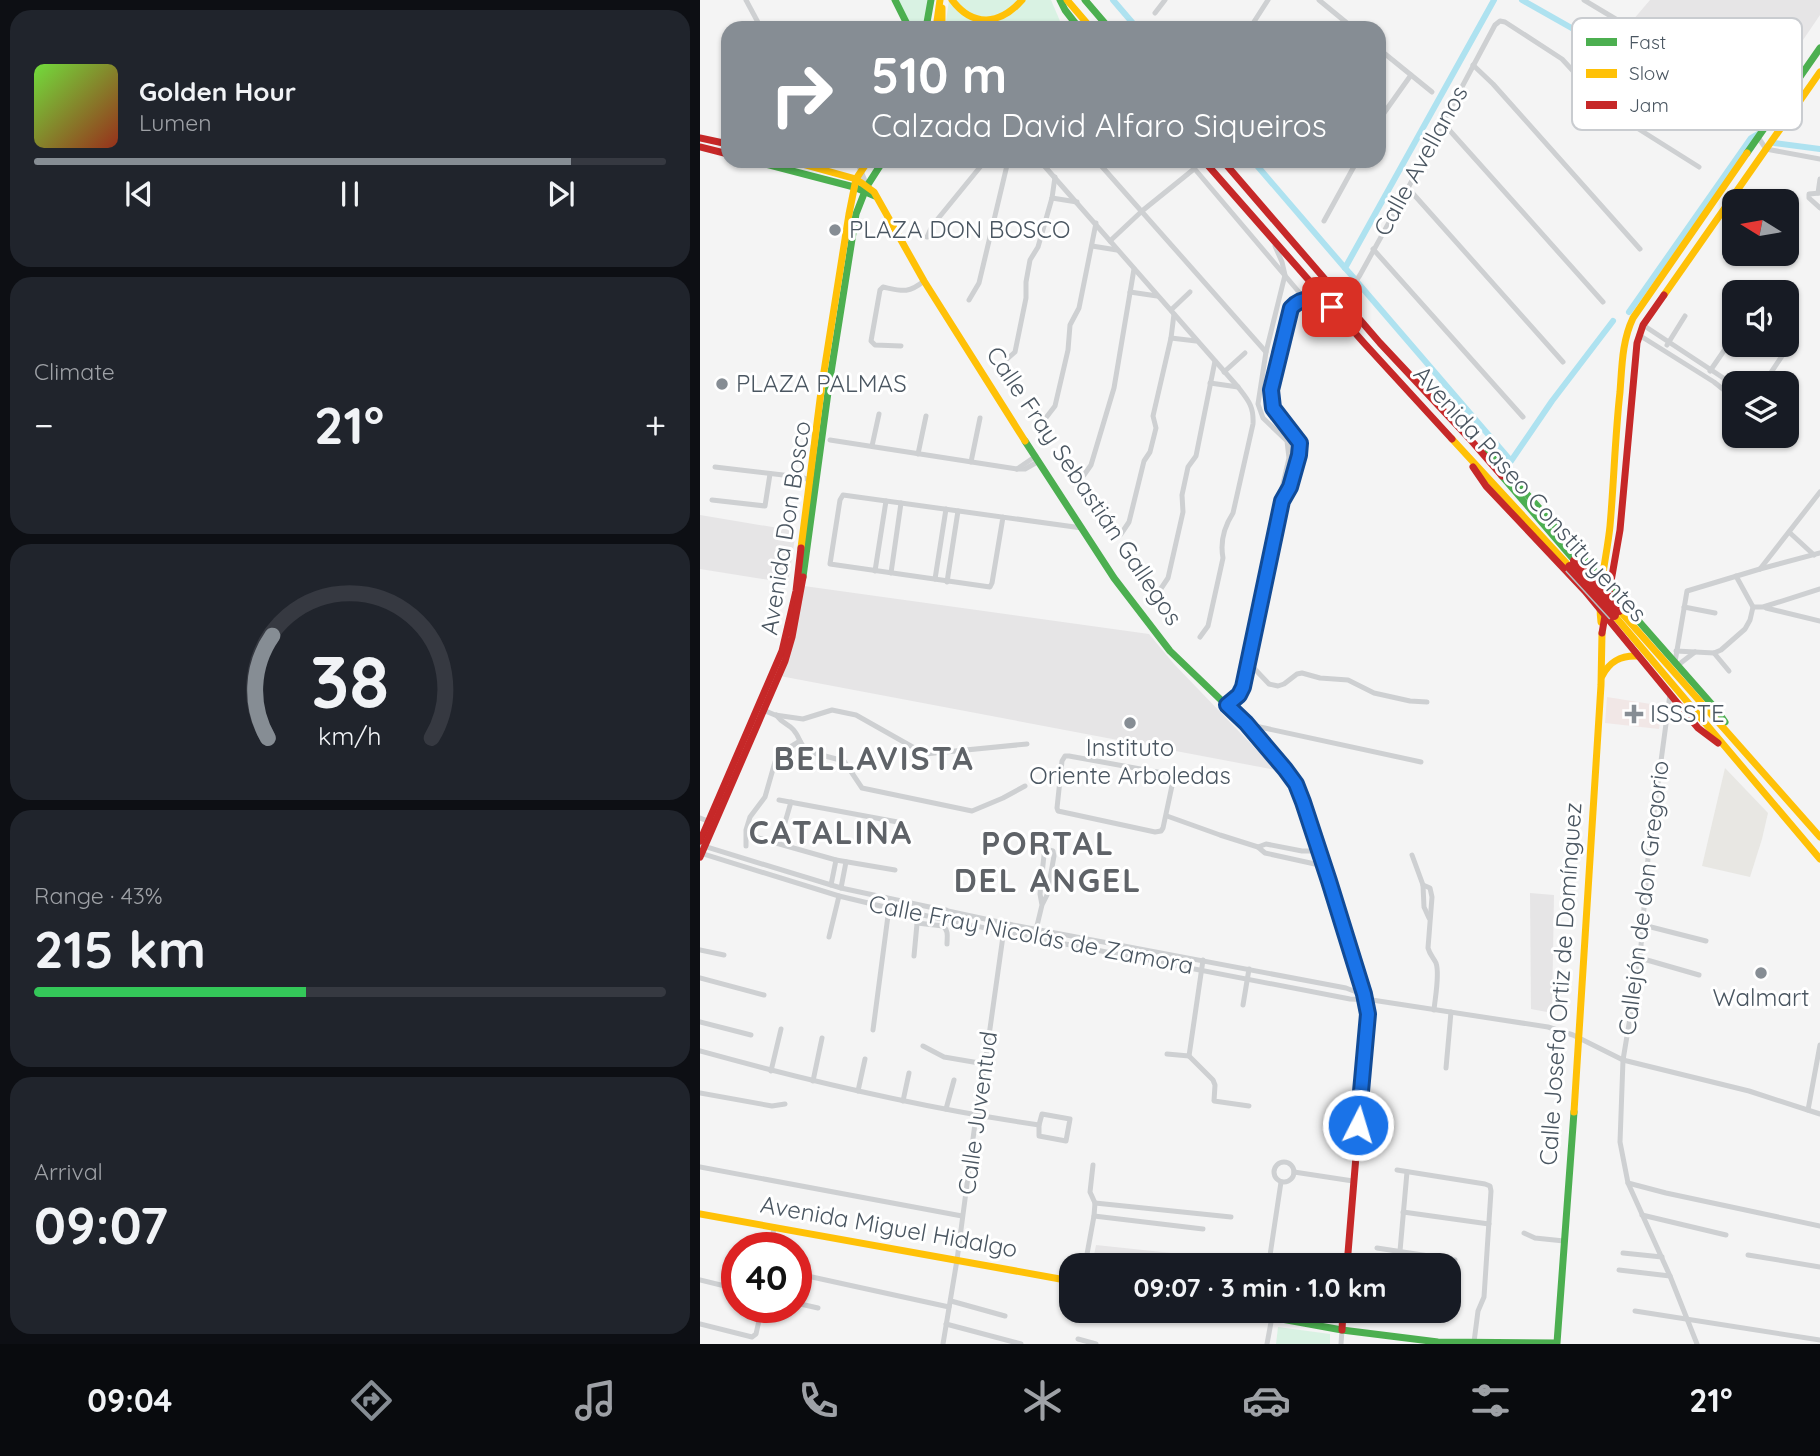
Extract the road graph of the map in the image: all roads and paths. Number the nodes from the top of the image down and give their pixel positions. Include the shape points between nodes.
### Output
1 (746, 0) edge
2 (895, 0) edge
3 (931, 0) edge
4 (940, 0) edge
5 (952, 0) edge
6 (1022, 0) edge
7 (1060, 0) edge
8 (1068, 0) edge
9 (1085, 0) edge
10 (1096, 0) edge
11 (1166, 0) edge
12 (1268, 0) edge
13 (1320, 0) edge
14 (1584, 0) edge
15 (1155, 13) dead end
16 (1614, 18) edge
17 (757, 21) edge
18 (906, 21) edge
19 (927, 21) edge
20 (937, 21) edge
21 (943, 21) edge
22 (1074, 21) edge
23 (1085, 21) edge
24 (1103, 21) edge
25 (1105, 21) edge
26 (1254, 21) edge
27 (1343, 21) edge
28 (1820, 48) edge
29 (1386, 55) edge
30 (1474, 65) junction
31 (1572, 70) edge
32 (1820, 72) edge
33 (1802, 74) edge
34 (1411, 75) junction
35 (1432, 92) dead end
36 (1802, 98) edge
37 (1386, 110) edge
38 (1443, 123) junction
39 (1640, 130) edge
40 (1763, 130) edge
41 (1779, 130) edge
42 (1758, 137) junction
43 (700, 138) edge
44 (721, 142) edge
45 (700, 148) edge
46 (1766, 149) junction
47 (721, 153) edge
48 (1820, 159) edge
49 (1699, 167) dead end
50 (795, 168) edge
51 (818, 168) edge
52 (979, 168) edge
53 (1006, 168) edge
54 (1047, 168) edge
55 (1103, 168) edge
56 (1198, 168) edge
57 (1204, 168) edge
58 (1205, 168) edge
59 (1229, 168) edge
60 (1353, 168) edge
61 (1055, 177) junction
62 (860, 179) edge
63 (1820, 179) edge
64 (1408, 188) junction
65 (1819, 193) edge
66 (1052, 198) junction
67 (1077, 202) junction
68 (1820, 208) edge
69 (1142, 212) junction
70 (1324, 220) dead end
71 (1096, 223) junction
72 (927, 237) dead end
73 (1271, 237) junction
74 (1110, 241) junction
75 (1092, 246) junction
76 (1373, 249) junction
77 (1640, 249) dead end
78 (1117, 250) junction
79 (1135, 269) junction
80 (1285, 275) junction
81 (924, 281) junction
82 (1130, 292) junction
83 (1190, 292) dead end
84 (1157, 296) junction
85 (1304, 298) junction
86 (969, 300) dead end
87 (1343, 300) junction
88 (1603, 302) dead end
89 (1286, 303) junction
90 (1332, 307) junction
91 (1172, 312) junction
92 (1685, 316) dead end
93 (1641, 330) junction
94 (1171, 338) junction
95 (1198, 341) junction
96 (1668, 342) junction
97 (901, 346) dead end
98 (1663, 350) junction
99 (1266, 352) junction
100 (1245, 353) dead end
101 (1722, 354) edge
102 (1006, 360) dead end
103 (1215, 361) junction
104 (1563, 362) dead end
105 (1711, 370) junction
106 (1224, 372) junction
107 (1707, 377) junction
108 (1722, 377) edge
109 (1210, 383) junction
110 (1238, 387) junction
111 (1722, 389) edge
112 (879, 414) dead end
113 (926, 416) dead end
114 (1523, 417) dead end
115 (980, 418) dead end
116 (1045, 419) dead end
117 (1469, 438) junction
118 (830, 440) dead end
119 (872, 446) junction
120 (1459, 446) junction
121 (918, 454) junction
122 (1037, 459) junction
123 (971, 462) junction
124 (715, 467) dead end
125 (770, 474) junction
126 (1084, 475) dead end
127 (810, 480) junction
128 (1501, 484) junction
129 (1819, 497) edge
130 (712, 500) dead end
131 (886, 501) junction
132 (1282, 501) junction
133 (901, 503) junction
134 (946, 509) junction
135 (958, 511) junction
136 (1003, 517) junction
137 (1082, 528) junction
138 (1615, 528) junction
139 (1788, 532) junction
140 (1121, 534) dead end
141 (1817, 554) edge
142 (1583, 558) junction
143 (1760, 569) junction
144 (1594, 570) junction
145 (875, 571) junction
146 (891, 573) junction
147 (1570, 575) junction
148 (1736, 576) junction
149 (800, 578) junction
150 (935, 579) junction
151 (947, 582) junction
152 (1606, 584) junction
153 (1820, 589) edge
154 (1160, 590) dead end
155 (1585, 591) junction
156 (1684, 607) junction
157 (1753, 607) junction
158 (1763, 607) junction
159 (1715, 612) dead end
160 (1602, 616) junction
161 (1820, 621) edge
162 (1200, 637) dead end
163 (1695, 652) junction
164 (1714, 653) junction
165 (1638, 656) junction
166 (1676, 659) junction
167 (1249, 663) junction
168 (1730, 671) dead end
169 (1601, 680) junction
170 (1670, 693) junction
171 (1427, 702) dead end
172 (1227, 705) junction
173 (760, 708) junction
174 (775, 715) junction
175 (1246, 723) junction
176 (800, 741) junction
177 (1738, 743) junction
178 (1027, 744) dead end
179 (1728, 750) junction
180 (1421, 762) dead end
181 (1025, 786) dead end
182 (779, 800) dead end
183 (791, 802) junction
184 (1167, 816) junction
185 (704, 819) edge
186 (903, 823) dead end
187 (1820, 837) edge
188 (758, 838) dead end
189 (779, 843) junction
190 (746, 846) dead end
191 (1258, 847) junction
192 (701, 849) edge
193 (1320, 851) junction
194 (1412, 855) dead end
195 (1820, 859) edge
196 (836, 860) junction
197 (846, 862) junction
198 (1324, 866) junction
199 (895, 870) dead end
200 (831, 885) junction
201 (841, 888) junction
202 (853, 890) junction
203 (839, 897) junction
204 (852, 899) junction
205 (1042, 905) junction
206 (889, 908) junction
207 (946, 910) junction
208 (918, 913) junction
209 (944, 918) junction
210 (916, 923) junction
211 (1005, 923) junction
212 (1643, 925) junction
213 (943, 926) junction
214 (1036, 929) junction
215 (1003, 931) junction
216 (830, 937) dead end
217 (1034, 937) junction
218 (1706, 941) dead end
219 (947, 944) dead end
220 (700, 950) edge
221 (724, 955) dead end
222 (914, 956) dead end
223 (1640, 958) junction
224 (1203, 960) junction
225 (1249, 969) junction
226 (1202, 970) junction
227 (1699, 975) dead end
228 (700, 978) edge
229 (1247, 979) junction
230 (764, 995) dead end
231 (1367, 998) junction
232 (1243, 1005) dead end
233 (1434, 1010) junction
234 (1451, 1012) junction
235 (700, 1022) edge
236 (781, 1029) dead end
237 (873, 1030) dead end
238 (751, 1035) dead end
239 (822, 1038) dead end
240 (1580, 1039) junction
241 (1820, 1045) edge
242 (923, 1046) dead end
243 (700, 1051) edge
244 (1167, 1054) dead end
245 (1189, 1056) junction
246 (865, 1059) dead end
247 (1623, 1060) junction
248 (985, 1064) junction
249 (1446, 1068) dead end
250 (771, 1071) junction
251 (909, 1073) dead end
252 (954, 1080) dead end
253 (813, 1081) junction
254 (858, 1091) junction
255 (700, 1093) edge
256 (903, 1101) junction
257 (785, 1104) dead end
258 (1249, 1106) dead end
259 (946, 1109) junction
260 (1808, 1110) junction
261 (1820, 1114) edge
262 (976, 1116) junction
263 (1039, 1125) junction
264 (1093, 1165) dead end
265 (700, 1167) edge
266 (1397, 1170) dead end
267 (1294, 1172) junction
268 (1407, 1172) junction
269 (1353, 1181) junction
270 (1281, 1182) junction
271 (1628, 1183) junction
272 (1095, 1203) junction
273 (1403, 1212) junction
274 (700, 1214) edge
275 (1642, 1215) junction
276 (962, 1216) junction
277 (1094, 1216) junction
278 (1231, 1217) dead end
279 (1489, 1224) junction
280 (1820, 1226) edge
281 (774, 1227) junction
282 (1203, 1229) dead end
283 (773, 1232) edge
284 (1524, 1233) dead end
285 (1726, 1235) dead end
286 (1564, 1241) junction
287 (1377, 1248) dead end
288 (1400, 1251) junction
289 (1087, 1253) edge
290 (1270, 1253) edge
291 (1347, 1253) edge
292 (1412, 1253) edge
293 (1623, 1253) dead end
294 (1748, 1255) dead end
295 (1662, 1257) junction
296 (957, 1260) junction
297 (1820, 1267) edge
298 (1619, 1270) dead end
299 (1670, 1276) junction
300 (813, 1277) dead end
301 (1059, 1279) edge
302 (700, 1280) edge
303 (721, 1285) edge
304 (950, 1304) junction
305 (812, 1307) edge
306 (818, 1308) dead end
307 (1636, 1311) dead end
308 (1004, 1316) dead end
309 (1688, 1318) junction
310 (758, 1323) edge
311 (1271, 1323) edge
312 (1307, 1323) edge
313 (1342, 1323) edge
314 (700, 1324) edge
315 (946, 1324) junction
316 (1342, 1329) junction
317 (1078, 1339) dead end
318 (1820, 1340) edge
319 (1474, 1342) junction
320 (943, 1344) edge
321 (1021, 1344) edge
322 (1096, 1344) edge
323 (1267, 1344) edge
324 (1341, 1344) edge
325 (1557, 1344) edge
326 (1697, 1344) edge

1 - 17 street
2 - 18 main road
3 - 19 main road
4 - 20 main road
4 - 21 main road
5 - 6 main road via 964,14 987,21 1005,16
7 - 22 main road
8 - 23 main road
9 - 24 main road
10 - 25 main road
11 - 15 street
12 - 26 street
13 - 27 street
14 - 16 street
28 - 33 main road
29 - 34 street
30 - 31 street, Calle Avellanos via 1500,21
30 - 38 street, Calle Avellanos
30 - 77 street
32 - 36 main road
34 - 35 street
34 - 37 street
38 - 64 street, Calle Avellanos
38 - 88 street
39 - 49 street, Calle Avellanos
40 - 42 main road
41 - 46 main road
42 - 46 street
42 - 138 main road via 1628,328 1618,410
43 - 44 main road
45 - 47 main road
46 - 48 street
46 - 93 main road
50 - 62 main road
51 - 62 main road
52 - 72 street
53 - 86 street via 979,283
54 - 61 street
55 - 69 street
56 - 69 street
57 - 80 street
58 - 73 main road, Avenida Paseo Constituyentes
59 - 87 main road, Avenida Paseo Constituyentes
60 - 70 street
61 - 66 street
61 - 67 street
62 - 81 main road, Calle Fray Sebastián Gallegos via 874,192
62 - 127 main road, Avenida Don Bosco via 822,384
62 - 149 main road, Avenida Don Bosco
63 - 65 street
64 - 76 street, Calle Avellanos
64 - 104 street
65 - 68 street via 1809,194 1809,198
66 - 67 street
66 - 102 street via 1030,260 1015,352
67 - 71 street
69 - 74 street
69 - 99 street
71 - 74 street
71 - 75 street
73 - 80 street
73 - 90 main road, Avenida Paseo Constituyentes
74 - 78 street
75 - 78 street
75 - 116 street via 1079,307 1070,325 1055,406
76 - 87 street, Calle Avellanos
76 - 114 street
78 - 79 street
79 - 82 street
79 - 84 street
80 - 85 street
80 - 89 street
81 - 97 street via 905,291 880,290 871,342
81 - 122 main road, Calle Fray Sebastián Gallegos
82 - 84 street
82 - 126 street via 1114,388
83 - 91 street
84 - 91 street
85 - 89 street
85 - 90 street
87 - 117 main road, Avenida Paseo Constituyentes
89 - 99 street
89 - 132 street via 1271,390 1273,408 1300,443
90 - 120 main road, Avenida Paseo Constituyentes
91 - 94 street
91 - 95 street
92 - 96 street
93 - 96 street
93 - 98 street
93 - 138 main road
94 - 95 street
94 - 140 street via 1153,416 1156,428 1150,452 1129,523
95 - 103 street
96 - 98 street
96 - 105 street
98 - 107 street
99 - 132 street via 1258,404 1263,418 1287,441
100 - 106 street
101 - 105 street
103 - 106 street
103 - 109 street
105 - 107 street
105 - 108 street
106 - 110 street
107 - 111 street
109 - 110 street
109 - 154 street via 1196,456 1188,467 1168,578
110 - 162 street via 1253,412 1252,424 1233,513 1226,524 1208,626
112 - 119 street
113 - 121 street
115 - 123 street
117 - 128 main road, Avenida Paseo Constituyentes
117 - 142 main road via 1503,467
118 - 119 street
119 - 121 street
120 - 128 main road, Avenida Paseo Constituyentes
120 - 147 main road via 1486,486
121 - 123 street
122 - 123 street via 1017,469
122 - 137 main road, Calle Fray Sebastián Gallegos
124 - 125 street
125 - 127 street
125 - 130 street via 764,507
127 - 149 main road, Avenida Don Bosco
128 - 177 main road, Avenida Paseo Constituyentes, bridge
128 - 179 main road, Avenida Paseo Constituyentes, bridge
129 - 139 street
131 - 133 street
131 - 145 street
131 - 145 street via 841,497 830,558 830,564
132 - 167 street
133 - 134 street
133 - 146 street
134 - 135 street
134 - 150 street
135 - 136 street
135 - 151 street
136 - 137 street
136 - 151 street via 990,587
137 - 172 main road, Calle Fray Sebastián Gallegos via 1170,651
138 - 152 main road, Calle Josefa Ortiz de Domínguez
139 - 141 street
139 - 143 street
141 - 143 street
142 - 144 main road
142 - 147 main road via 1579,573
143 - 148 street
144 - 152 main road
144 - 155 main road via 1586,578
145 - 146 street
146 - 150 street
147 - 155 main road
148 - 156 street via 1690,589
148 - 157 street
149 - 173 main road, Avenida Don Bosco via 788,651
150 - 151 street
152 - 160 main road, Calle Josefa Ortiz de Domínguez
152 - 166 main road
153 - 158 street
155 - 160 main road
156 - 159 street
156 - 166 street
157 - 158 street
157 - 164 street via 1745,629
158 - 161 street
160 - 165 main road
160 - 169 main road, Calle Josefa Ortiz de Domínguez
163 - 164 street
163 - 166 street
163 - 166 street
164 - 168 street
165 - 169 main road via 1616,660
165 - 170 main road
166 - 177 main road
167 - 171 street via 1269,684 1278,686 1302,673 1348,680 1374,693
167 - 172 street via 1239,695
169 - 240 main road, Calle Josefa Ortiz de Domínguez
170 - 179 main road via 1698,728
170 - 212 street, Callejón de don Gregorio
172 - 175 main road, Calle Fray Sebastián Gallegos
173 - 174 street
173 - 185 main road, Avenida Don Bosco
173 - 192 main road, Avenida Don Bosco
174 - 176 street via 794,729
174 - 178 street via 803,719 832,710 859,715 925,754
175 - 180 street
175 - 193 main road, Calle Fray Sebastián Gallegos via 1296,784
176 - 181 street via 806,751 844,761 862,789 970,811
176 - 190 street via 775,762 765,797 750,817
177 - 187 main road, Avenida Paseo Constituyentes
179 - 195 main road, Avenida Paseo Constituyentes
182 - 183 street
183 - 186 street
183 - 189 street
184 - 184 street via 1173,781 1168,774 1069,756 1062,761 1058,811 1155,832 1161,831
184 - 191 street
185 - 192 main road, Avenida Don Bosco
188 - 189 street
189 - 196 street
191 - 193 street via 1266,844
191 - 198 street via 1265,853
192 - 200 street, Calle Fray Nicolás de Zamora
192 - 203 street, Calle Fray Nicolás de Zamora
193 - 198 main road, Calle Fray Sebastián Gallegos
194 - 233 street via 1432,897 1428,948 1437,972
196 - 197 street
196 - 200 street
197 - 199 street
197 - 201 street
198 - 231 main road, Calle Fray Sebastián Gallegos
200 - 201 street, Calle Fray Nicolás de Zamora
201 - 202 street, Calle Fray Nicolás de Zamora
202 - 204 street
202 - 207 street, Calle Fray Nicolás de Zamora
203 - 204 street, Calle Fray Nicolás de Zamora
203 - 216 street
204 - 206 street, Calle Fray Nicolás de Zamora
205 - 205 street via 1054,856 1049,850 1044,855
205 - 214 street
206 - 208 street, Calle Fray Nicolás de Zamora
206 - 237 street
207 - 209 street
207 - 211 street, Calle Fray Nicolás de Zamora
208 - 209 street, Calle Fray Nicolás de Zamora
208 - 210 street
209 - 213 street
209 - 215 street, Calle Fray Nicolás de Zamora
210 - 213 street
210 - 222 street
211 - 214 street, Calle Fray Nicolás de Zamora
211 - 215 street, Calle Juventud
212 - 218 street
212 - 223 street, Callejón de don Gregorio
213 - 219 street
214 - 217 street
214 - 224 street, Calle Fray Nicolás de Zamora
215 - 217 street, Calle Fray Nicolás de Zamora
215 - 248 street, Calle Juventud
217 - 226 street, Calle Fray Nicolás de Zamora
220 - 221 street
223 - 227 street
223 - 247 street, Callejón de don Gregorio
224 - 225 street, Calle Fray Nicolás de Zamora
224 - 226 street
225 - 229 street
225 - 231 street, Calle Fray Nicolás de Zamora via 1346,988
226 - 229 street, Calle Fray Nicolás de Zamora
226 - 245 street
228 - 230 street
229 - 231 street, Calle Fray Nicolás de Zamora via 1350,999
229 - 232 street
231 - 233 street
231 - 269 main road, Calle Fray Sebastián Gallegos
233 - 234 street
234 - 240 street via 1548,1027
234 - 249 street
235 - 238 street
236 - 250 street
239 - 253 street
240 - 247 street
240 - 286 main road, Calle Josefa Ortiz de Domínguez
241 - 260 street
242 - 248 street via 944,1057
243 - 250 street
244 - 245 street
245 - 258 street via 1213,1080 1214,1101
246 - 254 street
247 - 260 street
247 - 271 street, Callejón de don Gregorio via 1620,1142
248 - 262 street, Calle Juventud
250 - 253 street
251 - 256 street
252 - 259 street
253 - 254 street
254 - 256 street
255 - 257 street via 772,1107
256 - 259 street
259 - 262 street
260 - 261 street
262 - 263 street
262 - 276 street, Calle Juventud
263 - 263 street via 1039,1136 1066,1140 1070,1122 1042,1114
264 - 272 street via 1090,1192
265 - 276 street
266 - 268 street
267 - 269 street
267 - 270 street via 1291,1179
267 - 270 street via 1289,1163 1277,1164 1274,1175
268 - 273 street
268 - 279 street via 1490,1186
269 - 291 main road, Calle Fray Sebastián Gallegos
270 - 290 street
271 - 275 street, Callejón de don Gregorio
271 - 280 street
272 - 277 street
272 - 278 street
273 - 279 street
273 - 288 street
274 - 281 main road, Avenida Miguel Hidalgo
275 - 285 street
275 - 295 street, Callejón de don Gregorio
276 - 296 street, Calle Juventud
277 - 282 street
277 - 289 street
279 - 319 street via 1484,1297
281 - 283 street
281 - 296 main road, Avenida Miguel Hidalgo
284 - 286 street
286 - 325 main road, Calle Josefa Ortiz de Domínguez
287 - 288 street
288 - 292 street
293 - 295 street
294 - 297 street
295 - 299 street, Callejón de don Gregorio
296 - 301 main road, Avenida Miguel Hidalgo
296 - 304 street, Calle Juventud
298 - 299 street
299 - 309 street, Callejón de don Gregorio
300 - 304 street
302 - 303 street
304 - 308 street
304 - 315 street, Calle Juventud
305 - 306 street
307 - 309 street
309 - 318 street
309 - 326 street, Callejón de don Gregorio
310 - 314 street via 752,1337
311 - 323 street
312 - 316 main road
313 - 316 main road
315 - 320 street, Calle Juventud
315 - 321 street
316 - 319 main road via 1438,1342
316 - 324 street
317 - 322 street
319 - 325 main road

